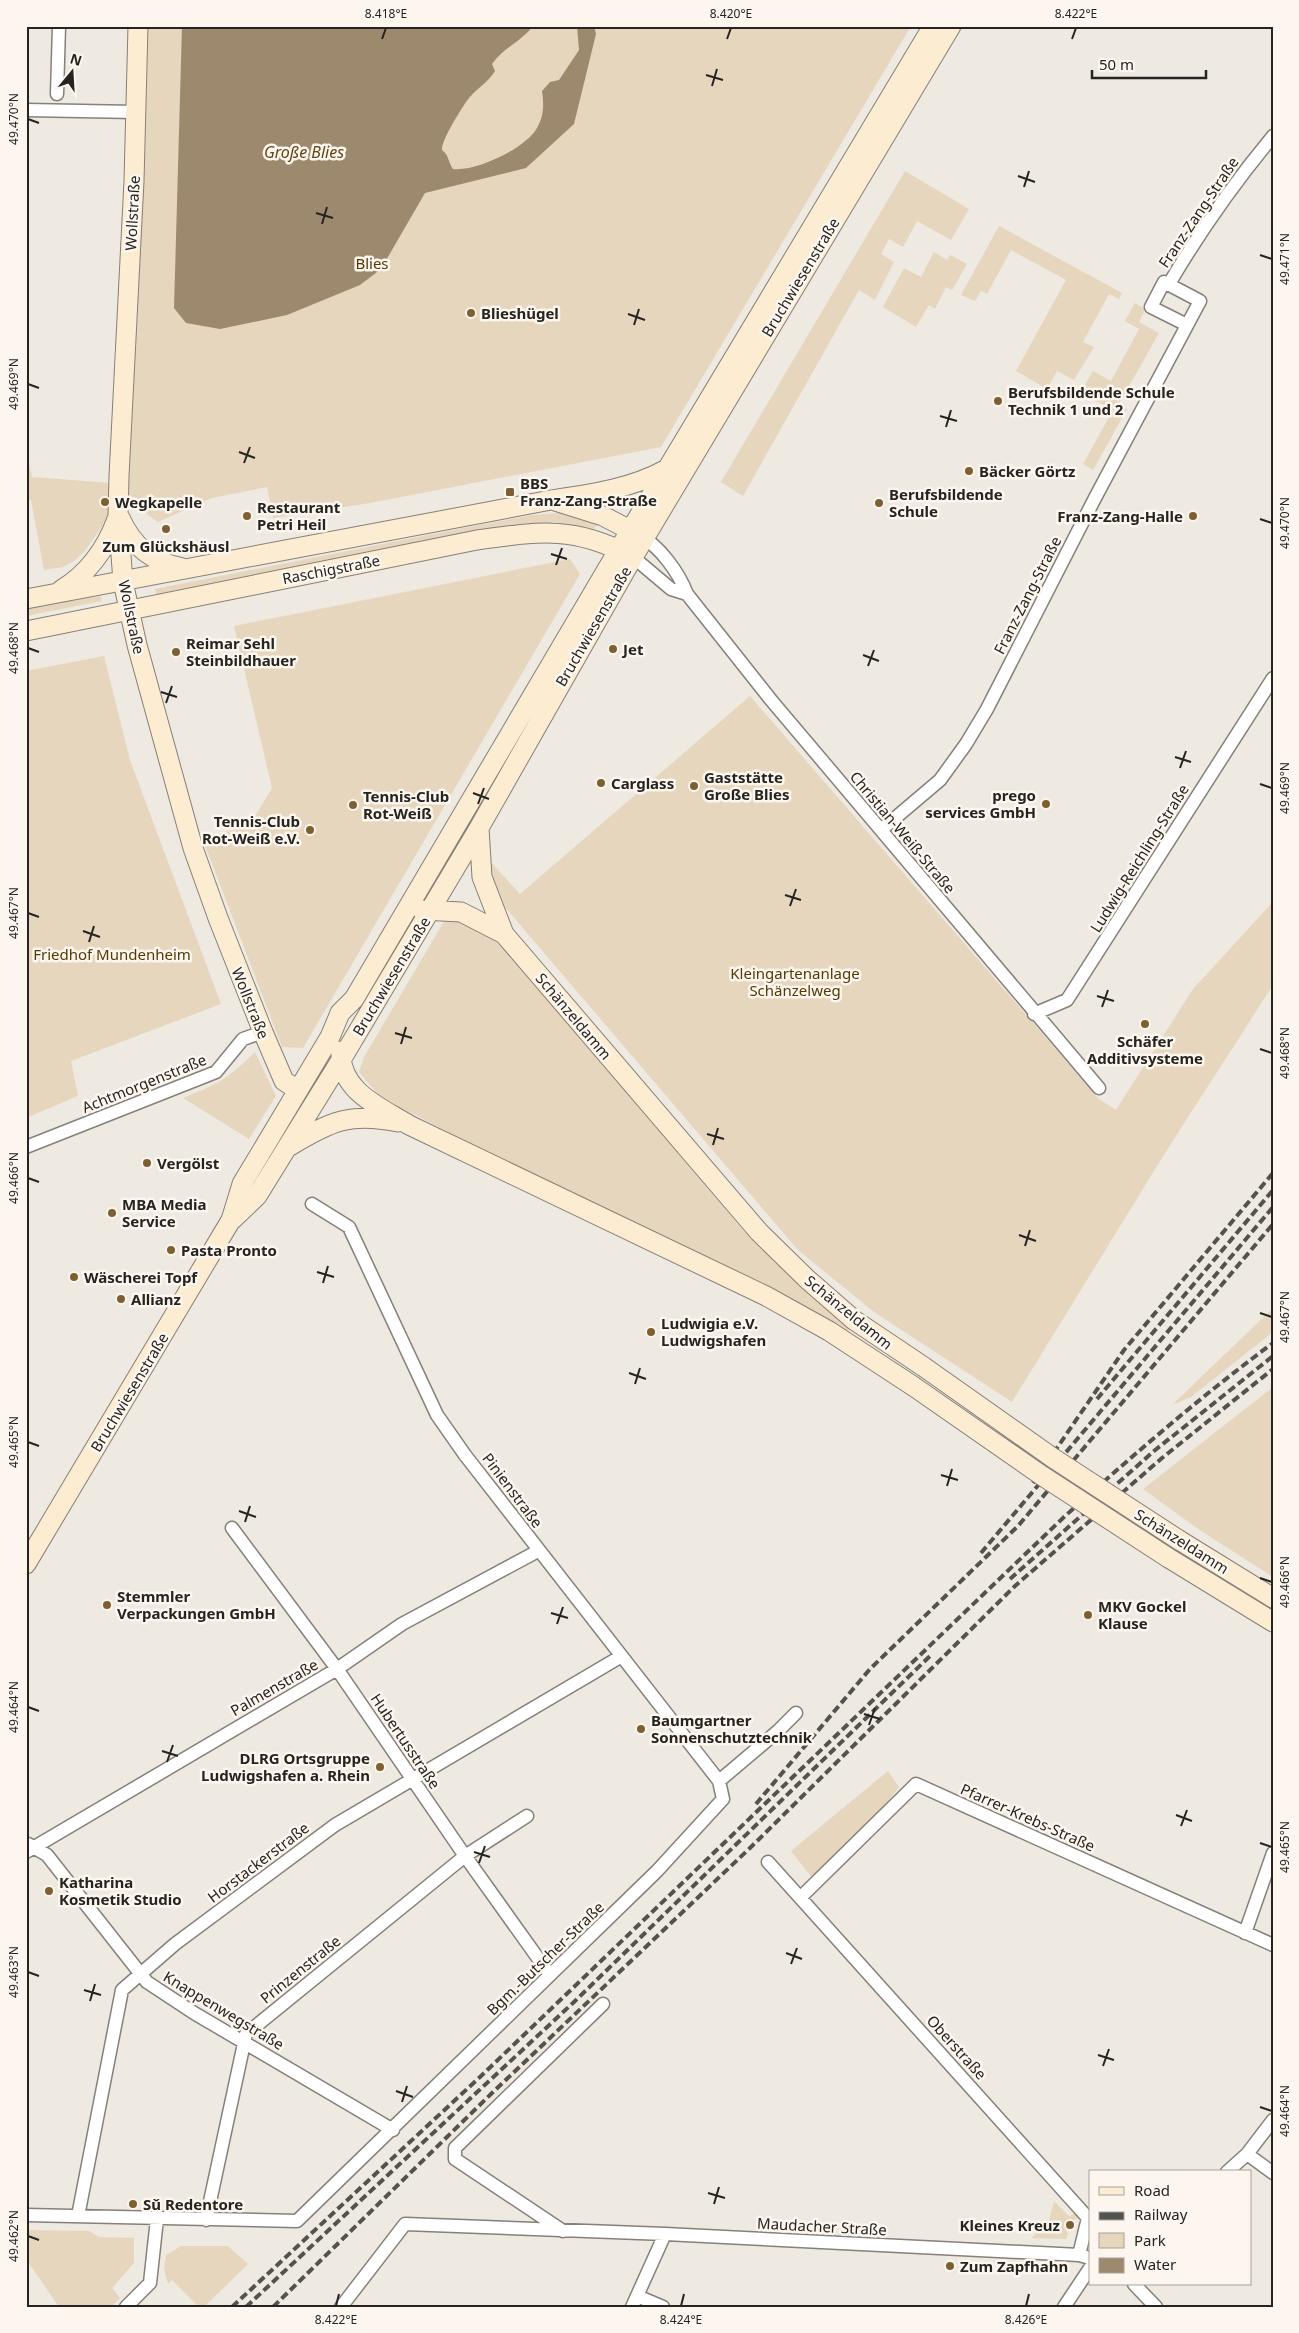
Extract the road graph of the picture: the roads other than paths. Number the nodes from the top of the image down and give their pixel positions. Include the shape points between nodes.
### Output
1 (59, 26) edge
2 (138, 26) edge
3 (933, 26) edge
4 (951, 26) edge
5 (57, 94) dead end
6 (26, 110) edge
7 (136, 112) junction
8 (1273, 136) edge
9 (1170, 284) junction
10 (1187, 326) junction
11 (667, 469) junction
12 (551, 500) junction
13 (118, 515) junction
14 (637, 534) junction
15 (626, 553) junction
16 (192, 569) junction
17 (123, 582) junction
18 (54, 594) junction
19 (687, 594) junction
20 (26, 600) edge
21 (129, 610) junction
22 (26, 631) edge
23 (1273, 678) edge
24 (479, 828) junction
25 (881, 830) junction
26 (431, 909) junction
27 (405, 912) junction
28 (504, 934) junction
29 (354, 999) junction
30 (1034, 1014) junction
31 (263, 1032) junction
32 (341, 1060) junction
33 (1099, 1088) dead end
34 (298, 1090) junction
35 (409, 1125) junction
36 (26, 1147) edge
37 (287, 1148) junction
38 (312, 1204) dead end
39 (231, 1220) junction
40 (232, 1528) dead end
41 (538, 1551) junction
42 (26, 1564) edge
43 (1273, 1598) edge
44 (1273, 1622) edge
45 (620, 1656) junction
46 (337, 1669) junction
47 (796, 1713) dead end
48 (413, 1778) junction
49 (719, 1781) junction
50 (527, 1816) dead end
51 (29, 1847) edge
52 (1273, 1853) edge
53 (465, 1856) junction
54 (768, 1862) dead end
55 (801, 1897) junction
56 (1245, 1933) junction
57 (1273, 1945) edge
58 (140, 1975) junction
59 (550, 1975) junction
60 (603, 2004) dead end
61 (243, 2040) junction
62 (1273, 2120) edge
63 (393, 2130) junction
64 (1247, 2154) junction
65 (1229, 2170) edge
66 (1273, 2172) edge
67 (26, 2215) edge
68 (78, 2216) junction
69 (156, 2219) junction
70 (206, 2220) junction
71 (563, 2231) junction
72 (665, 2234) junction
73 (1085, 2256) edge
74 (1089, 2270) edge
75 (1136, 2286) edge
76 (635, 2301) edge
77 (126, 2307) edge
78 (341, 2307) edge
79 (663, 2307) edge
80 (1064, 2307) edge
81 (1156, 2307) edge

1 - 5 street
2 - 7 main road, Wollstraße
3 - 11 main road, Bruchwiesenstraße
4 - 14 main road, Bruchwiesenstraße
6 - 7 street
7 - 13 main road, Wollstraße
8 - 9 street, Franz-Zang-Straße via 1233,184 1193,242
9 - 10 street, Franz-Zang-Straße via 1200,301
9 - 10 street, Franz-Zang-Straße via 1164,282 1151,307
10 - 25 street, Franz-Zang-Straße via 966,744 940,780
11 - 12 main road via 647,480 616,490
11 - 14 main road, Bruchwiesenstraße
12 - 14 main road, Raschigstraße via 603,516
12 - 16 main road, Raschigstraße
13 - 16 main road via 126,533 147,556 168,565
13 - 17 main road, Wollstraße
13 - 18 main road via 112,534 95,561 75,582
14 - 15 main road, Bruchwiesenstraße
14 - 19 street, Christian-Weiß-Straße via 681,578
15 - 19 street, Christian-Weiß-Straße via 671,589
15 - 21 main road, Raschigstraße via 588,536 533,532 476,540
15 - 24 main road, Bruchwiesenstraße
15 - 27 main road, Bruchwiesenstraße
16 - 17 main road, Raschigstraße
17 - 18 main road, Raschigstraße
17 - 21 main road, Wollstraße
18 - 20 main road, Raschigstraße
19 - 25 street, Christian-Weiß-Straße
21 - 22 main road, Raschigstraße
21 - 31 main road, Wollstraße via 193,848
23 - 30 street, Ludwig-Reichling-Straße via 1067,1000
24 - 26 main road, Bruchwiesenstraße
24 - 28 main road, Schänzeldamm via 484,882
25 - 30 street, Christian-Weiß-Straße
26 - 27 main road, Schänzeldamm
26 - 28 main road, Schänzeldamm via 461,912
26 - 32 main road, Bruchwiesenstraße
27 - 29 main road, Bruchwiesenstraße
28 - 43 main road, Schänzeldamm, bridge via 759,1232 854,1320 1053,1458
29 - 32 main road, Schänzeldamm via 342,1036
29 - 34 main road, Bruchwiesenstraße via 340,1012 330,1037
30 - 33 street, Christian-Weiß-Straße
31 - 34 main road, Wollstraße via 284,1081
31 - 36 street, Achtmorgenstraße via 243,1039 216,1072
32 - 35 main road, Schänzeldamm via 351,1086
32 - 37 main road, Bruchwiesenstraße
34 - 39 main road, Bruchwiesenstraße via 242,1184
35 - 37 main road, Schänzeldamm via 361,1117 341,1120
35 - 44 main road, Schänzeldamm, bridge via 766,1296 829,1331 1167,1557
37 - 39 main road, Bruchwiesenstraße via 257,1196
38 - 41 street, Pinienstraße via 348,1227 437,1415
39 - 42 main road, Bruchwiesenstraße
40 - 46 street, Hubertusstraße
41 - 45 street, Pinienstraße
41 - 46 street, Palmenstraße via 402,1624
45 - 48 street, Horstackerstraße
45 - 49 street, Pinienstraße
46 - 48 street, Hubertusstraße
46 - 51 street, Palmenstraße
47 - 49 street
48 - 53 street, Hubertusstraße
48 - 58 street, Horstackerstraße via 335,1825 175,1944
49 - 59 street, Bgm.-Butscher-Straße via 723,1799 657,1871
50 - 53 street, Prinzenstraße
51 - 58 street, Knappenwegstraße via 47,1855
52 - 56 street
53 - 59 street, Hubertusstraße
53 - 61 street, Prinzenstraße via 246,2034
54 - 55 street, Oberstraße
55 - 56 street, Pfarrer-Krebs-Straße via 916,1784
55 - 73 street, Oberstraße via 1088,2218
56 - 57 street, Pfarrer-Krebs-Straße
58 - 61 street, Knappenwegstraße via 194,2014
58 - 68 street, Horstackerstraße via 122,1990
59 - 63 street, Bgm.-Butscher-Straße
60 - 71 street via 455,2148 455,2159
61 - 63 street, Knappenwegstraße
61 - 70 street
62 - 64 street
63 - 70 street, Bgm.-Butscher-Straße via 297,2221
64 - 65 street
64 - 66 street
67 - 68 street
68 - 69 street
69 - 70 street
69 - 77 street via 150,2283
71 - 72 street, Maudacher Straße
71 - 78 street, Maudacher Straße via 405,2224
72 - 73 street, Maudacher Straße
72 - 76 street
74 - 80 street
75 - 81 street
76 - 79 street

